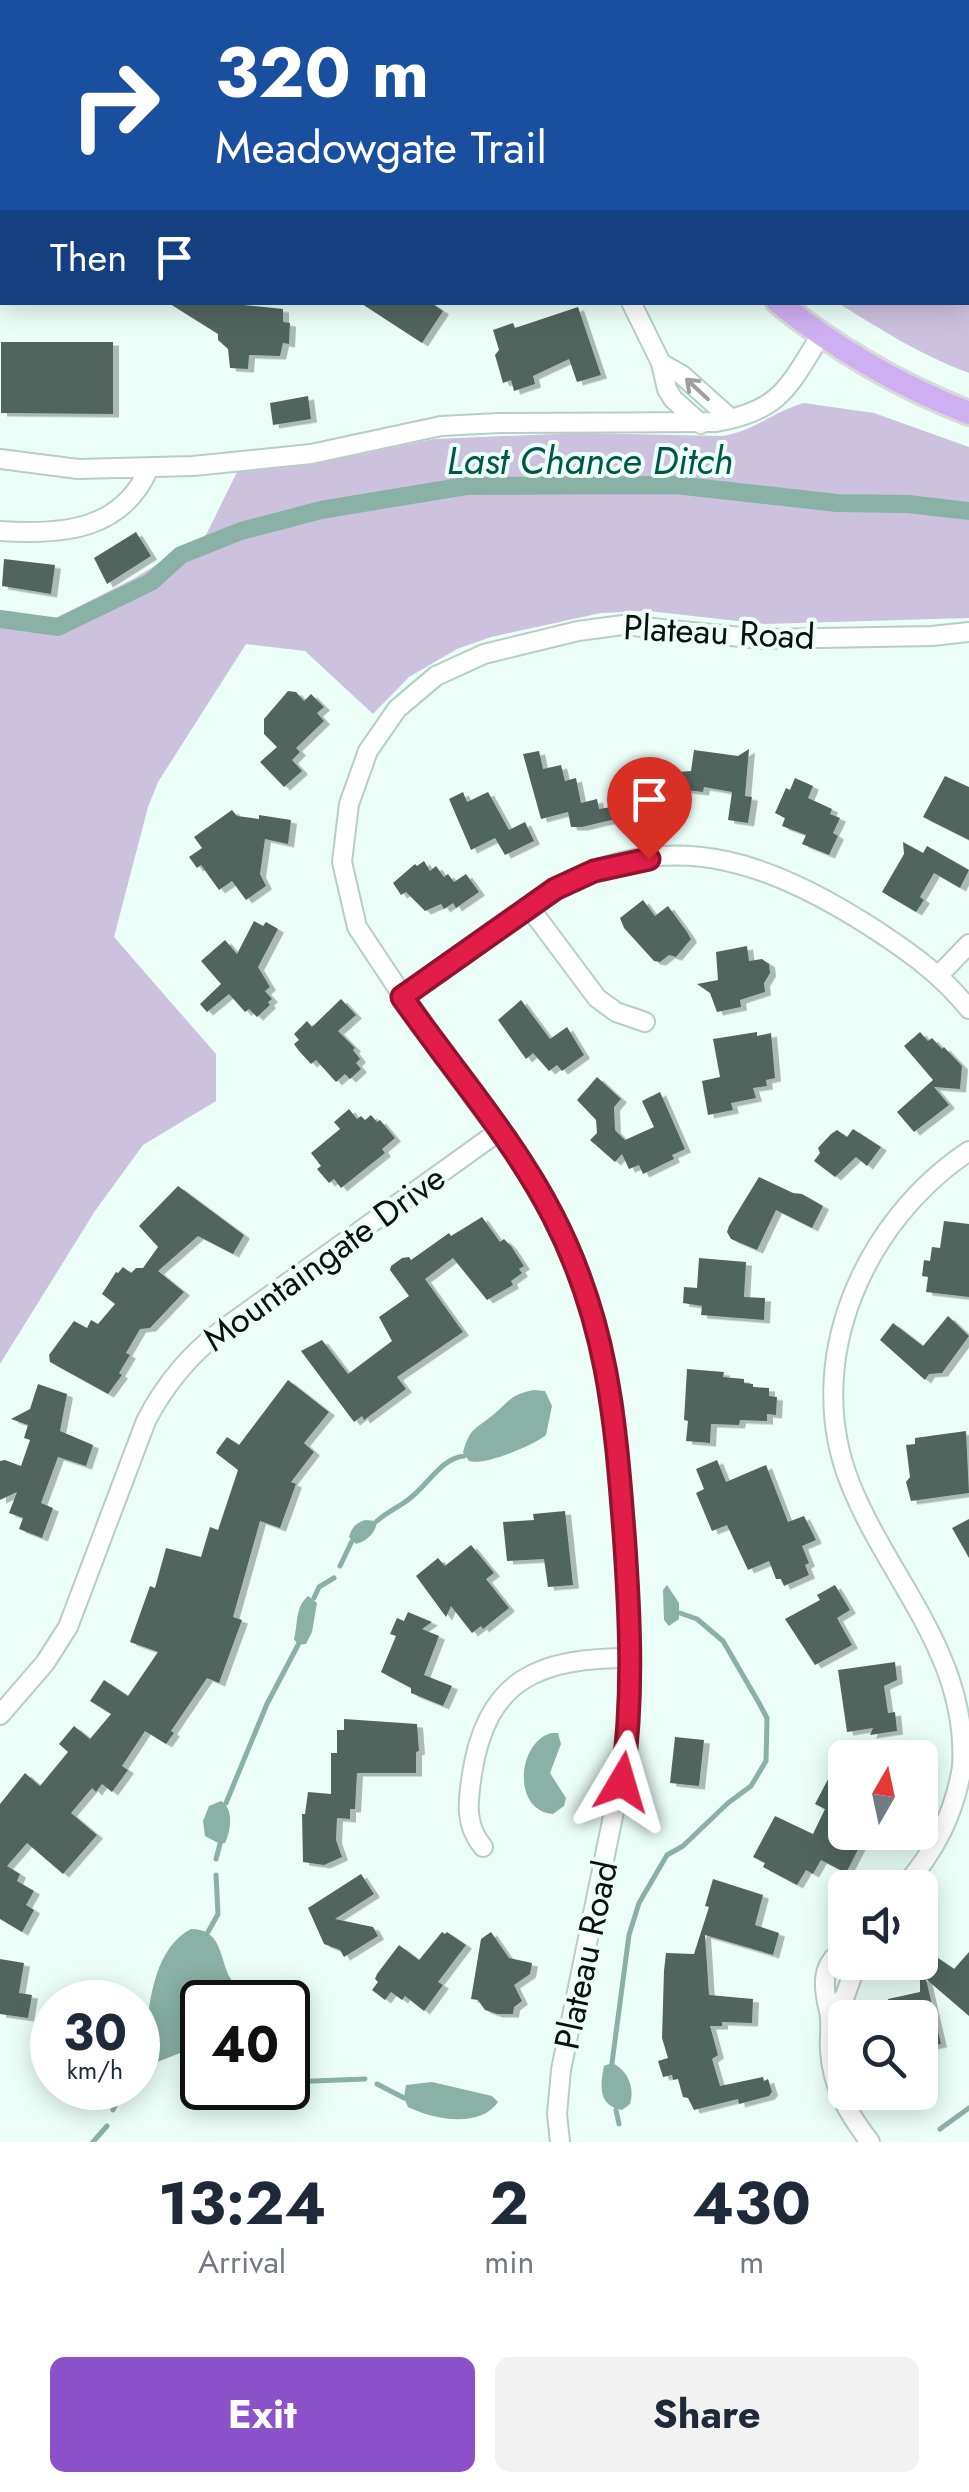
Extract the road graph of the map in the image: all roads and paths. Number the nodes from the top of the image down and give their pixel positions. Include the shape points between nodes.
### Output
1 (633, 305) edge
2 (782, 305) edge
3 (821, 334) junction
4 (660, 363) junction
5 (969, 413) edge
6 (730, 420) junction
7 (700, 424) junction
8 (0, 459) edge
9 (149, 468) junction
10 (0, 531) edge
11 (969, 632) edge
12 (529, 907) junction
13 (969, 944) edge
14 (939, 975) junction
15 (402, 997) junction
16 (969, 1009) edge
17 (645, 1022) dead end
18 (498, 1132) junction
19 (969, 1151) edge
20 (631, 1658) junction
21 (0, 1714) edge
22 (482, 1847) dead end
23 (917, 1870) edge
24 (828, 1967) edge
25 (828, 2008) edge
26 (847, 2110) edge
27 (560, 2142) edge
28 (870, 2142) edge

1 - 4 street
2 - 3 main road
3 - 5 main road via 915,390
3 - 6 street via 780,397
6 -> 4 street
4 - 7 street via 673,399
6 - 7 street
7 - 9 street via 442,426 262,461
8 - 9 street via 55,468
9 - 10 street via 138,493 79,529
11 - 15 street, Plateau Road via 762,639 623,626 494,651 436,676 396,708 376,736 354,787 342,842 343,877 357,927
12 - 14 street via 571,880 618,864 675,856 732,861 821,896
12 - 15 street
12 - 17 street via 597,998
13 - 14 street
14 - 16 street
15 - 18 street, Plateau Road
18 - 20 street, Plateau Road via 554,1218 598,1329 615,1418
18 - 21 street, Mountaingate Drive via 190,1357 146,1421 68,1626
19 - 23 street via 927,1182 881,1237 847,1311 836,1384 849,1481 943,1647 963,1711 953,1807
20 - 22 street via 542,1668 494,1709 478,1744 468,1799 470,1827
20 - 27 street, Plateau Road via 622,1782 561,2070
24 - 25 street
26 - 28 street

